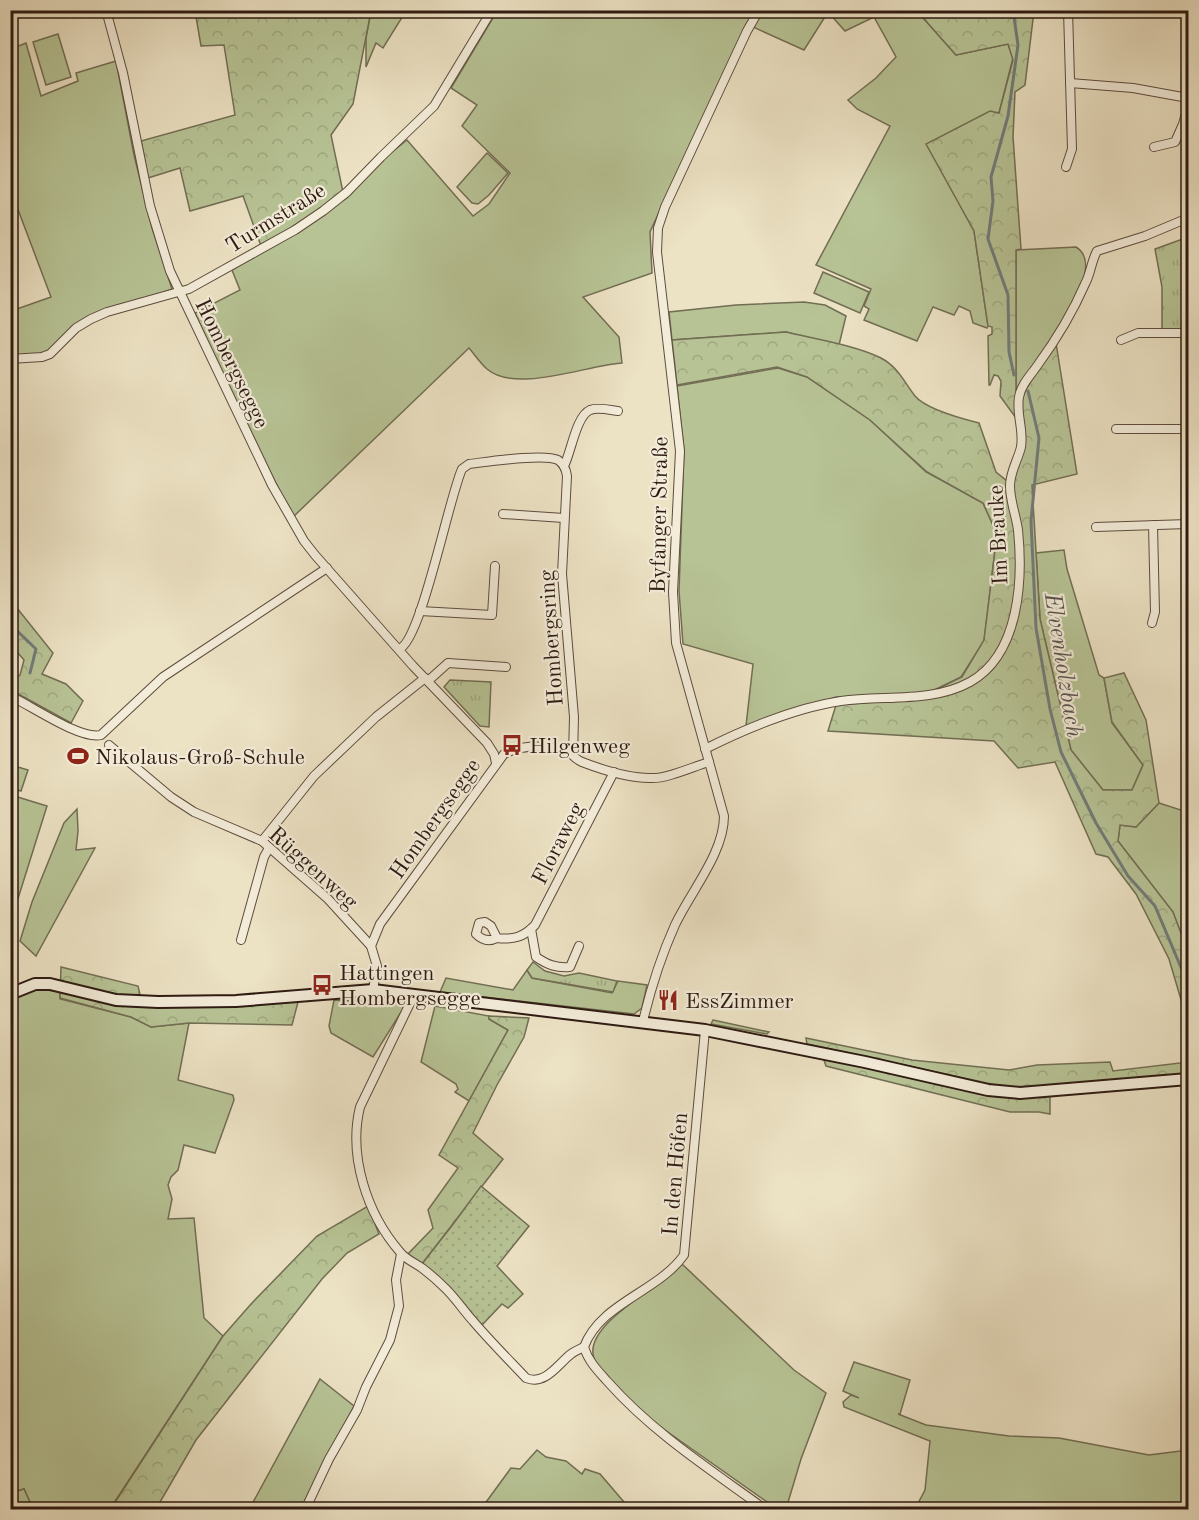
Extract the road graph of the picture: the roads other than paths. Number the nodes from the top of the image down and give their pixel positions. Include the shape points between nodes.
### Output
1 (106, 10) edge
2 (492, 10) edge
3 (759, 10) edge
4 (1068, 10) edge
5 (1070, 83) junction
6 (1188, 98) edge
7 (1188, 107) edge
8 (1154, 147) dead end
9 (1066, 167) dead end
10 (1188, 218) edge
11 (179, 292) junction
12 (1188, 333) edge
13 (1121, 340) dead end
14 (10, 358) edge
15 (618, 411) dead end
16 (1116, 429) dead end
17 (1188, 429) edge
18 (564, 466) junction
19 (503, 514) dead end
20 (564, 518) junction
21 (1188, 524) edge
22 (1153, 525) junction
23 (1096, 527) dead end
24 (495, 566) dead end
25 (327, 568) junction
26 (420, 611) junction
27 (1152, 623) dead end
28 (399, 649) junction
29 (506, 667) dead end
30 (426, 680) junction
31 (10, 696) edge
32 (109, 745) dead end
33 (705, 749) junction
34 (573, 755) junction
35 (709, 762) junction
36 (496, 763) junction
37 (614, 772) junction
38 (262, 841) junction
39 (269, 848) junction
40 (531, 929) junction
41 (497, 938) dead end
42 (241, 940) dead end
43 (371, 946) junction
44 (579, 946) dead end
45 (373, 990) junction
46 (10, 994) edge
47 (414, 995) junction
48 (643, 1021) junction
49 (705, 1030) junction
50 (1188, 1079) edge
51 (401, 1254) junction
52 (584, 1347) junction
53 (305, 1509) edge
54 (766, 1509) edge

1 - 11 street, Hombergsegge via 121,63 150,206
2 - 11 street, Turmstraße via 434,106 347,192 295,230 201,284
3 - 33 street, Byfanger Straße via 658,228 657,252 680,451 673,592 676,643
4 - 5 street
5 - 6 street
5 - 9 street via 1072,149
7 - 8 street via 1175,142
10 - 33 street, Im Brauke via 1097,251 1077,302 1053,344 1023,384 1018,405 1020,447 1010,486 1018,528 1020,576 1016,612 1001,649 983,673 943,692 841,701 811,708 749,728
11 - 14 street, Turmstraße via 91,319 50,354
11 - 25 street, Hombergsegge via 272,485 304,541
12 - 13 street via 1138,333
15 - 18 street, Hombergsring via 586,413
16 - 17 street
18 - 20 street, Hombergsring
18 - 26 street via 557,460 543,458 465,466
19 - 20 street
20 - 34 street, Hombergsring via 562,573 574,717
21 - 22 street
22 - 23 street
22 - 27 street
24 - 26 street via 492,615
25 - 28 street, Hombergsegge
25 - 31 street via 163,677 97,736
26 - 28 street via 408,642
28 - 30 street, Hombergsegge
29 - 30 street via 448,663
30 - 36 street, Hombergsegge via 487,743
30 - 38 street via 376,717 314,776
32 - 38 street, Rüggenweg via 182,805
33 - 35 street, Byfanger Straße
34 - 36 street via 531,745 504,754
34 - 37 street via 579,761
35 - 37 street via 653,779
35 - 48 street, Byfanger Straße via 724,828 665,949
36 - 43 street, Hombergsegge via 380,924
37 - 40 street, Floraweg
38 - 39 street, Rüggenweg
39 - 42 street
39 - 43 street, Rüggenweg via 328,899
40 - 41 street via 509,940
40 - 44 street via 536,957 547,964 570,967
43 - 45 street via 377,966
45 - 46 main road via 185,1002 116,1000 50,984 35,984
45 - 47 main road
47 - 48 main road
47 - 51 street, In den Höfen via 360,1107 356,1128 356,1149 369,1200 385,1233
48 - 49 main road
49 - 50 main road via 971,1087 1020,1093
49 - 52 street, In den Höfen via 684,1255 669,1271 609,1315
51 - 52 street, In den Höfen via 446,1289 526,1378 540,1380 572,1352
51 - 53 street via 396,1280 399,1306 390,1340
52 - 54 street via 587,1357 642,1418

